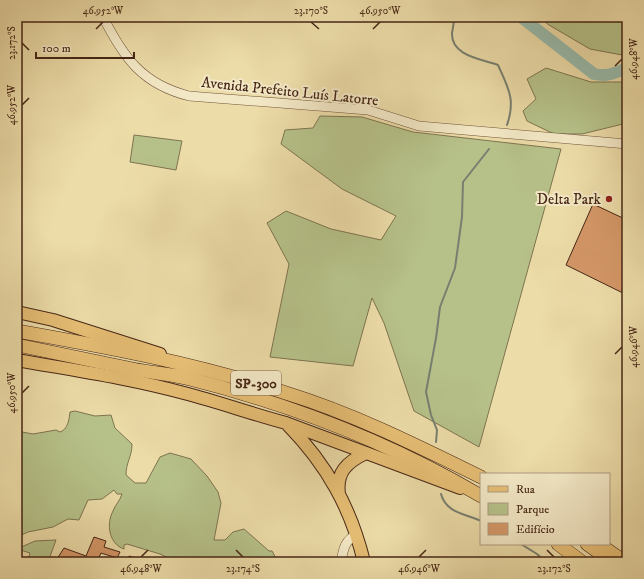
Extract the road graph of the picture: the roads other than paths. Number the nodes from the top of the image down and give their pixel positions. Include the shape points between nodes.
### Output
1 (103, 17) edge
2 (627, 144) edge
3 (17, 312) edge
4 (17, 331) edge
5 (17, 345) edge
6 (17, 360) edge
7 (226, 376) junction
8 (286, 423) junction
9 (403, 438) junction
10 (366, 453) junction
11 (483, 473) edge
12 (480, 476) edge
13 (339, 494) junction
14 (478, 495) edge
15 (357, 535) junction
16 (559, 545) edge
17 (588, 545) edge
18 (600, 545) edge
19 (341, 562) edge
20 (364, 562) edge
21 (582, 562) edge
22 (611, 562) edge
23 (625, 562) edge

1 - 2 street, Avenida Prefeito Luís Latorre via 115,40 136,68 157,85 189,96 368,110 419,126
3 - 7 main road via 53,320
4 - 7 highway, SP-300 via 140,355
5 - 14 highway, SP-300 via 188,378 287,408 379,442 435,469
6 - 8 main road via 183,392
7 - 9 highway, SP-300 via 288,393
8 - 10 main road
8 - 13 main road via 315,454
9 - 11 highway
9 - 12 highway, SP-300
10 - 13 main road via 345,466 338,485
10 - 14 main road
13 - 15 main road
15 - 19 street via 350,537 346,543
15 - 20 main road
16 - 21 highway
17 - 22 highway
18 - 23 highway

